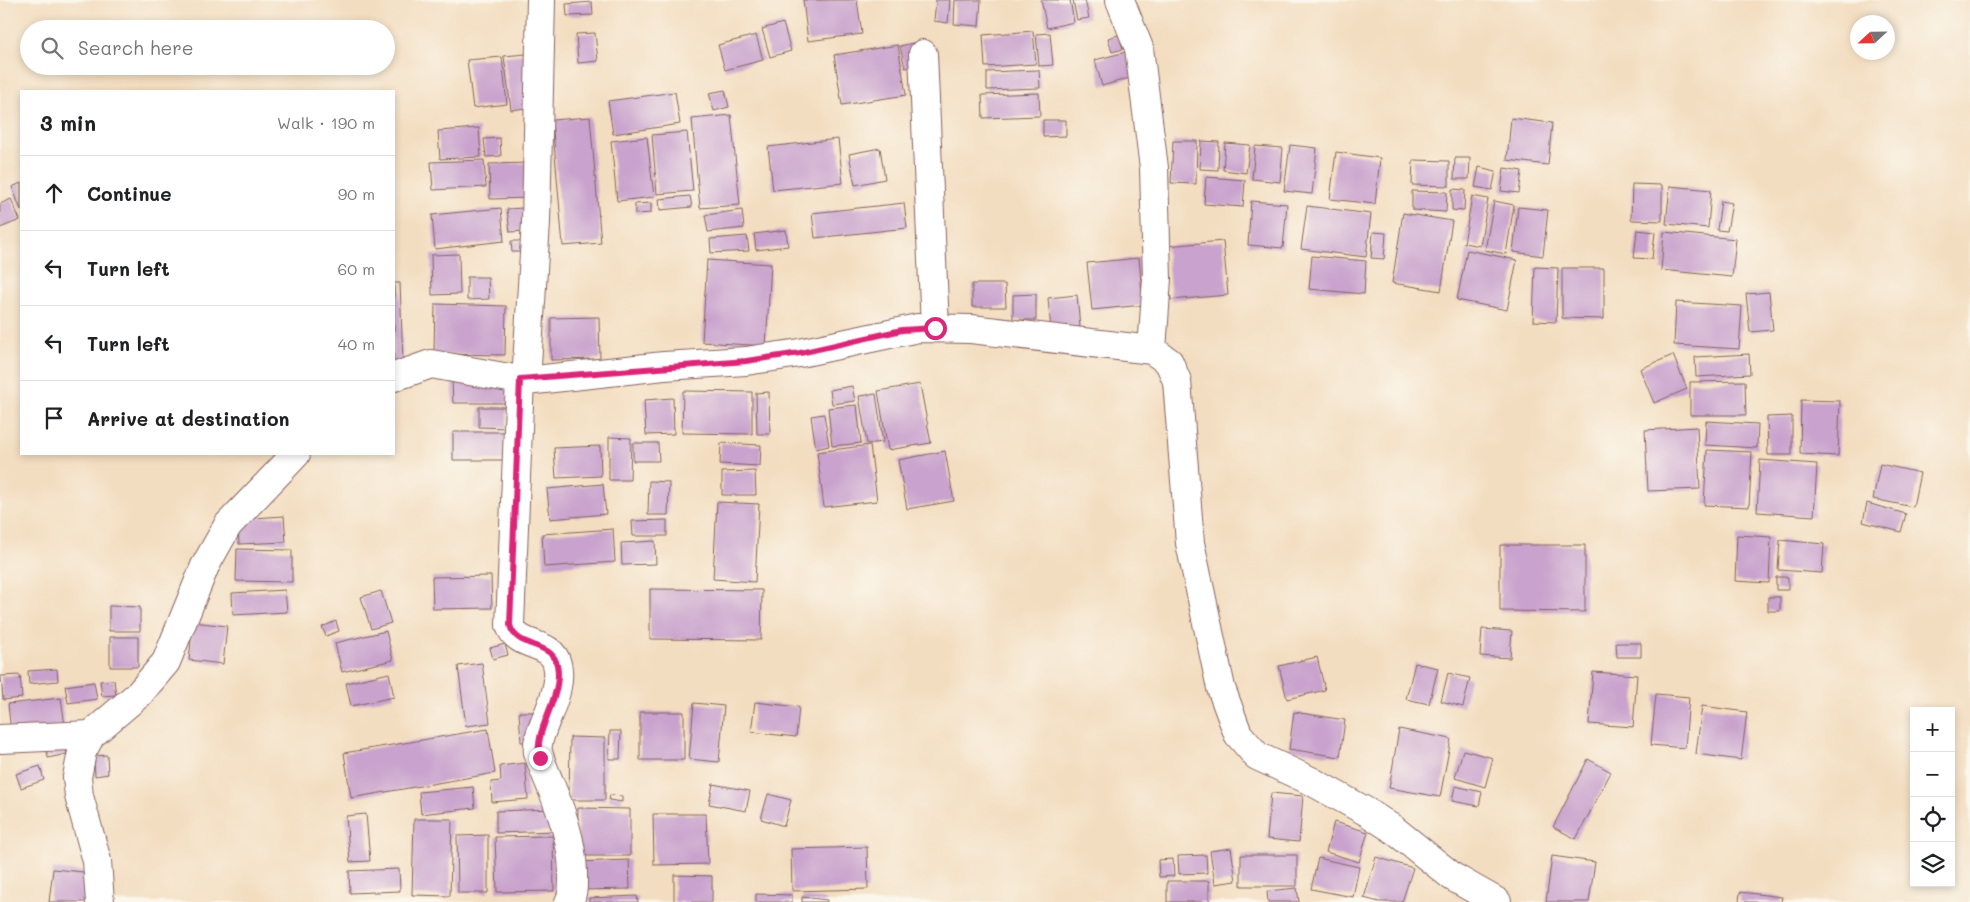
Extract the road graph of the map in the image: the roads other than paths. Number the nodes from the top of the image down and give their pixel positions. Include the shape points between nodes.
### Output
1 (541, 0) edge
2 (1120, 0) edge
3 (923, 54) dead end
4 (935, 328) junction
5 (1152, 350) junction
6 (395, 377) edge
7 (523, 380) junction
8 (295, 455) edge
9 (91, 735) junction
10 (0, 739) edge
11 (100, 902) edge
12 (569, 902) edge
13 (1496, 902) edge

1 - 7 street via 536,222
2 - 5 street via 1140,48 1154,168 1157,278
3 - 4 street
4 - 5 street via 1039,336
4 - 7 street via 902,330 800,353 746,361
5 - 13 street via 1169,362 1177,381 1190,543 1221,688 1238,734 1258,756 1367,812 1393,828 1452,877
6 - 7 street via 431,364
7 - 12 street via 510,625 519,639 549,651 557,664 556,693 538,750 565,821 570,845 573,888
8 - 9 street via 228,525 206,566 174,648 162,669 139,694
9 - 10 street
9 - 11 street via 82,752 76,777 97,861

